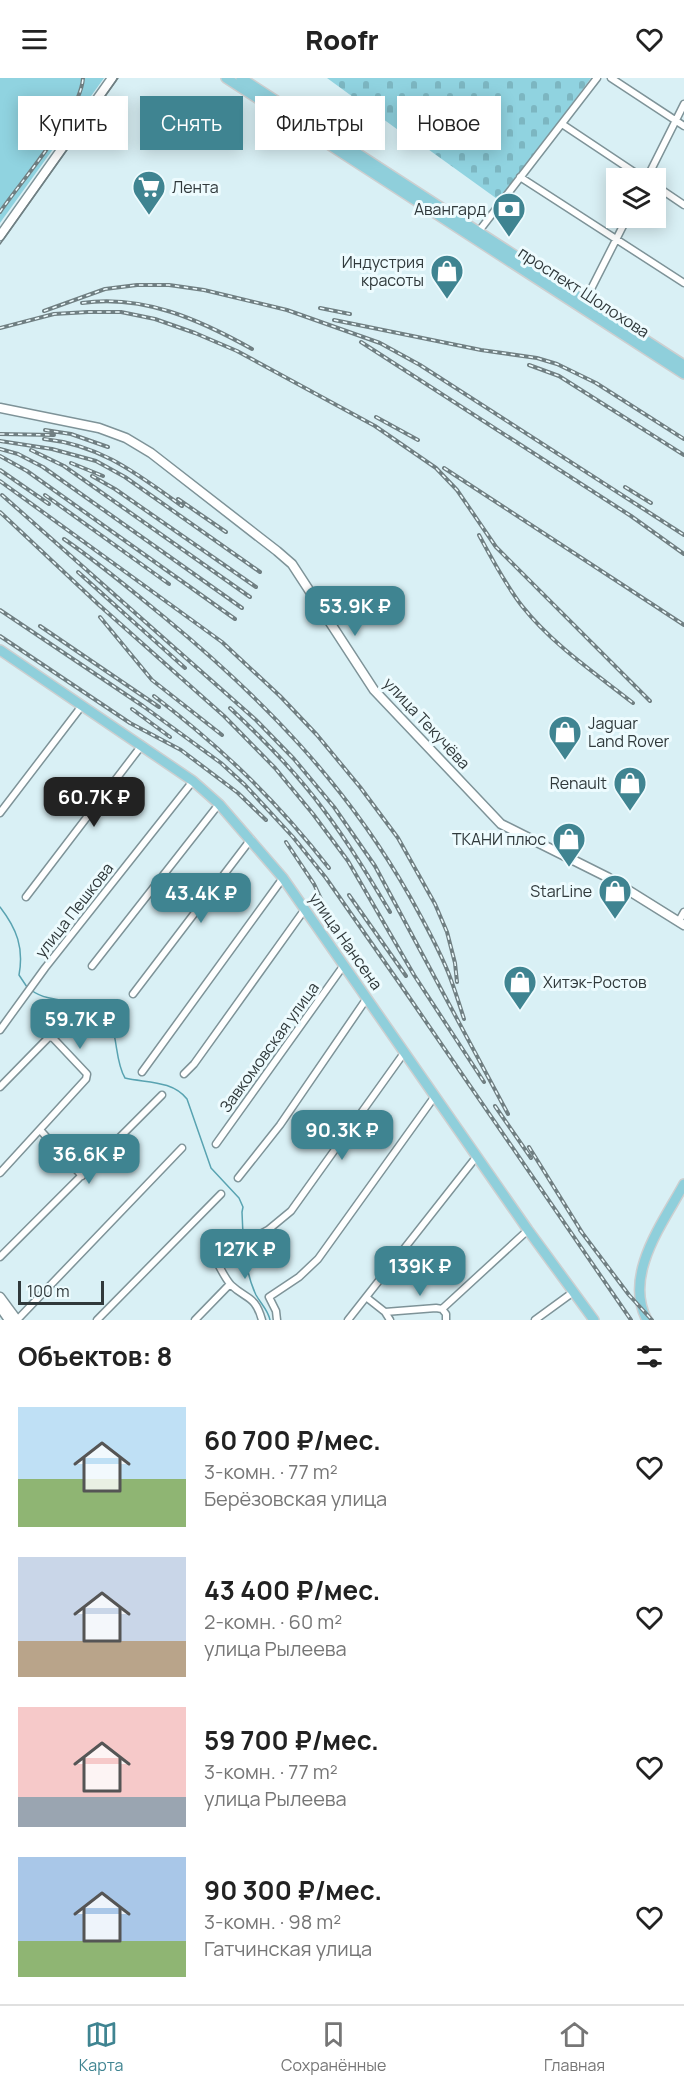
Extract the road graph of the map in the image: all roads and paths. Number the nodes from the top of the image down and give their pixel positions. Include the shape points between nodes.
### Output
1 (112, 78) edge
2 (226, 78) edge
3 (241, 78) edge
4 (597, 78) edge
5 (611, 78) edge
6 (684, 104) edge
7 (676, 121) junction
8 (562, 124) junction
9 (684, 126) edge
10 (630, 168) edge
11 (650, 168) edge
12 (520, 177) junction
13 (666, 193) edge
14 (684, 205) edge
15 (622, 228) edge
16 (479, 231) junction
17 (0, 236) edge
18 (617, 239) junction
19 (684, 283) edge
20 (585, 301) junction
21 (684, 365) edge
22 (684, 374) edge
23 (0, 408) edge
24 (0, 650) edge
25 (81, 707) junction
26 (142, 745) junction
27 (193, 781) junction
28 (219, 804) junction
29 (0, 813) edge
30 (251, 839) junction
31 (283, 878) junction
32 (27, 897) dead end
33 (305, 909) junction
34 (684, 912) edge
35 (681, 923) edge
36 (344, 965) junction
37 (92, 966) dead end
38 (133, 994) dead end
39 (367, 998) junction
40 (0, 1030) edge
41 (404, 1053) junction
42 (142, 1072) dead end
43 (184, 1074) dead end
44 (0, 1087) edge
45 (162, 1095) dead end
46 (435, 1096) junction
47 (41, 1131) junction
48 (216, 1144) dead end
49 (182, 1148) dead end
50 (477, 1156) junction
51 (0, 1173) edge
52 (82, 1176) junction
53 (238, 1178) dead end
54 (684, 1184) edge
55 (221, 1194) dead end
56 (528, 1230) junction
57 (251, 1239) dead end
58 (209, 1246) dead end
59 (0, 1257) edge
60 (230, 1284) junction
61 (573, 1293) junction
62 (0, 1297) edge
63 (366, 1297) junction
64 (0, 1307) edge
65 (442, 1309) junction
66 (385, 1312) junction
67 (9, 1320) edge
68 (17, 1320) edge
69 (97, 1320) edge
70 (195, 1320) edge
71 (262, 1320) edge
72 (277, 1320) edge
73 (348, 1320) edge
74 (390, 1320) edge
75 (446, 1320) edge
76 (535, 1320) edge
77 (594, 1320) edge
78 (647, 1320) edge

1 - 17 main road
2 - 22 main road, проспект Шолохова
3 - 16 main road, проспект Шолохова
4 - 8 street
5 - 7 street
6 - 7 street
7 - 9 street
7 - 11 street
8 - 10 street
8 - 12 street
12 - 16 street
12 - 18 street
13 - 14 street
15 - 18 street
16 - 20 main road, проспект Шолохова
18 - 19 street
18 - 20 street
20 - 21 main road, проспект Шолохова
23 - 35 main road, улица Текучёва via 99,428 152,453 292,564 374,690 501,824 607,877
24 - 25 main road, улица Нансена
25 - 26 main road, улица Нансена
25 - 29 street
26 - 27 main road, улица Нансена
26 - 32 street
27 - 28 main road, улица Нансена
27 - 40 street, улица Пешкова
28 - 30 main road, улица Нансена
28 - 37 street
30 - 31 main road, улица Нансена
30 - 38 street
31 - 33 main road, улица Нансена
31 - 42 street
33 - 36 main road, улица Нансена
33 - 43 street
34 - 35 street
36 - 39 main road, улица Нансена
36 - 48 street, Завкомовская улица
39 - 41 main road, улица Нансена
39 - 53 street via 280,1125
41 - 46 main road, улица Нансена
41 - 57 street via 291,1211
44 - 47 street via 50,1038 87,1074
45 - 52 street
46 - 50 main road, улица Нансена
46 - 72 street via 318,1259 269,1297
47 - 51 street
47 - 52 street
49 - 68 street
50 - 56 main road, улица Нансена
50 - 63 street
52 - 59 street
54 - 78 main road via 644,1265 639,1292
55 - 69 street
56 - 61 main road, улица Нансена
56 - 65 street
58 - 60 street
60 - 70 street
60 - 71 street via 252,1300
61 - 76 street
61 - 77 main road, улица Нансена
62 - 68 main road
63 - 66 street
63 - 73 street
64 - 67 main road
65 - 66 street
65 - 75 street
66 - 74 street

